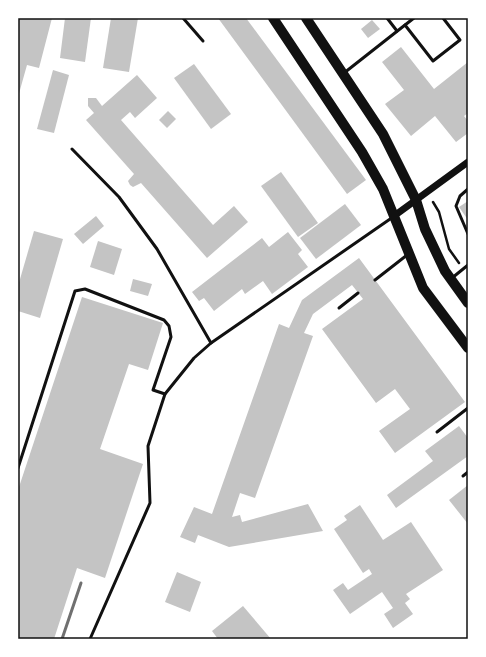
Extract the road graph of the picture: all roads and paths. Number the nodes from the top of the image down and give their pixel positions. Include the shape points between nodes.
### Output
1 (183, 18) edge
2 (273, 18) edge
3 (306, 18) edge
4 (387, 18) edge
5 (414, 18) edge
6 (443, 18) edge
7 (405, 25) junction
8 (397, 31) junction
9 (203, 40) dead end
10 (343, 74) junction
11 (72, 149) dead end
12 (468, 162) edge
13 (468, 189) edge
14 (416, 200) junction
15 (433, 202) dead end
16 (394, 216) junction
17 (468, 234) edge
18 (408, 254) junction
19 (468, 265) edge
20 (463, 269) junction
21 (451, 279) junction
22 (375, 280) dead end
23 (358, 293) dead end
24 (468, 303) edge
25 (339, 308) dead end
26 (211, 343) junction
27 (468, 348) edge
28 (165, 394) junction
29 (468, 408) edge
30 (437, 432) dead end
31 (18, 468) edge
32 (468, 472) edge
33 (463, 476) dead end
34 (90, 639) edge

1 - 9 lane
2 - 16 main road via 362,152 378,179
3 - 10 main road
4 - 8 lane
5 - 7 lane
6 - 7 lane via 460,40 433,61
7 - 8 lane
8 - 10 lane
10 - 14 main road via 383,134
11 - 26 lane via 119,197 157,249
12 - 14 street
13 - 17 lane via 460,196 456,206
14 - 16 street
14 - 21 main road via 425,230
15 - 20 path via 439,212 449,249
16 - 18 main road
16 - 26 lane
18 - 22 lane
18 - 27 main road via 424,288
19 - 20 lane
20 - 21 lane
21 - 24 main road
23 - 25 lane
26 - 28 lane via 194,358
28 - 31 lane via 153,390 171,337 169,326 164,320 85,289 75,292
28 - 34 lane via 148,446 150,503
29 - 30 lane
32 - 33 lane

